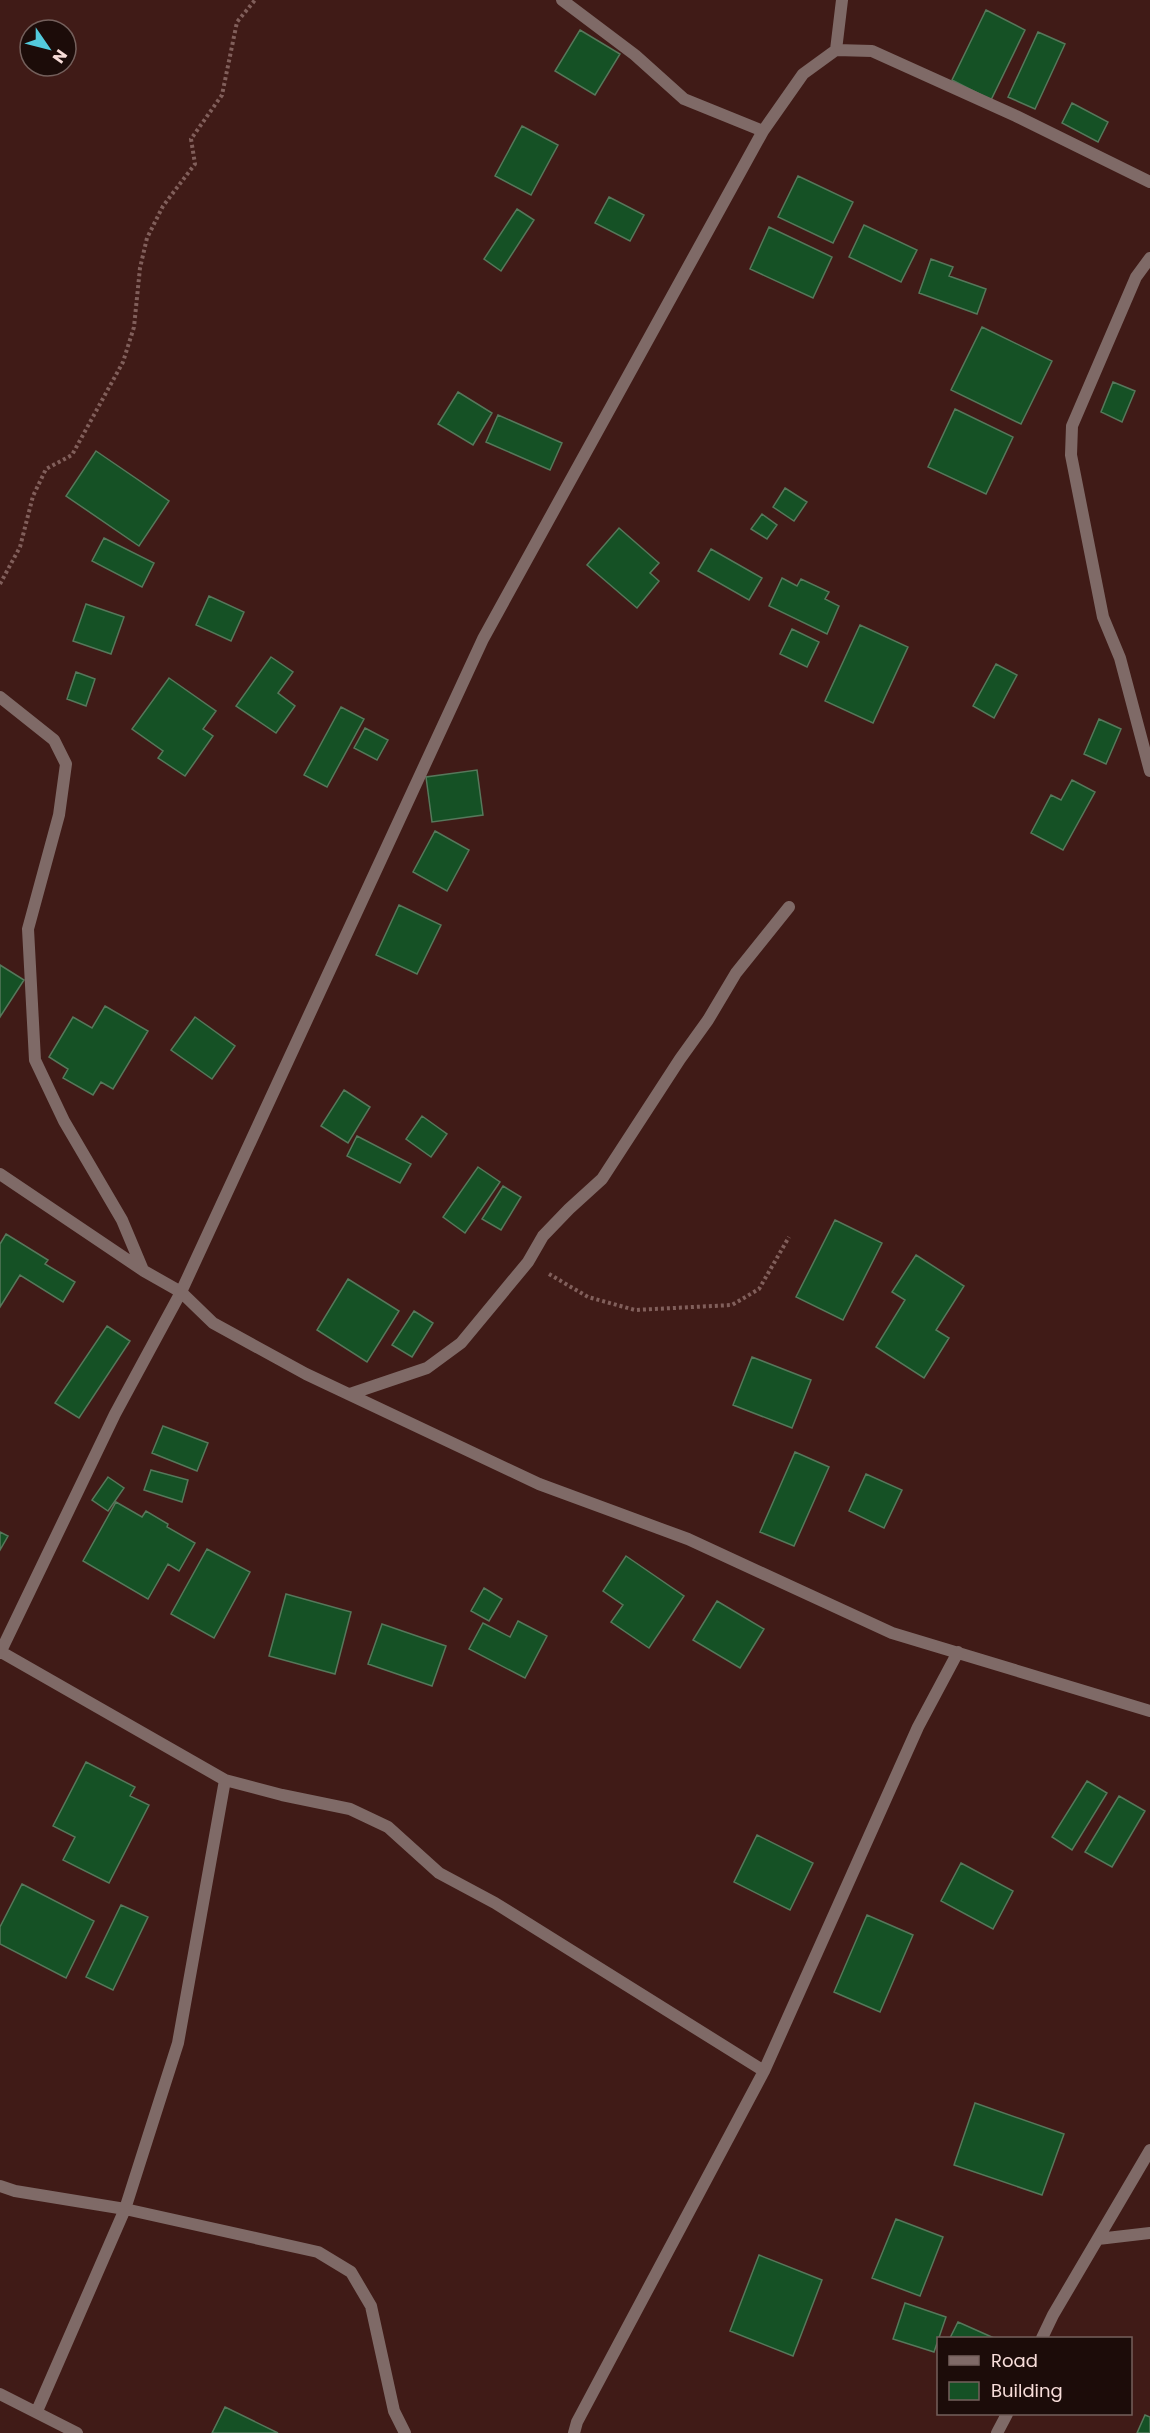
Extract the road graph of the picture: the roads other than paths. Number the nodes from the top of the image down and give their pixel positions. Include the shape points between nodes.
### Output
1 (562, 0) edge
2 (842, 0) edge
3 (836, 50) junction
4 (763, 131) junction
5 (1150, 182) edge
6 (1150, 258) edge
7 (0, 697) edge
8 (1150, 771) edge
9 (789, 907) dead end
10 (0, 1174) edge
11 (144, 1271) junction
12 (181, 1292) junction
13 (350, 1394) junction
14 (0, 1652) edge
15 (958, 1652) junction
16 (1150, 1711) edge
17 (225, 1780) junction
18 (764, 2071) junction
19 (1150, 2150) edge
20 (0, 2186) edge
21 (125, 2209) junction
22 (1150, 2233) edge
23 (1098, 2239) junction
24 (1042, 2337) edge
25 (0, 2394) edge
26 (37, 2411) junction
27 (1006, 2415) edge
28 (77, 2433) edge
29 (405, 2433) edge
30 (574, 2433) edge
31 (997, 2433) edge

1 - 4 street via 635,55 684,99
2 - 3 street
3 - 4 street via 803,74
3 - 5 street via 872,51
4 - 12 street via 483,639
6 - 8 street via 1136,277 1072,426 1071,455 1103,616 1120,658
7 - 11 street via 54,740 66,764 59,815 28,929 35,1060 64,1121 122,1220
9 - 13 street via 736,973 602,1179 543,1236 528,1262 461,1343 427,1368
10 - 11 street
11 - 12 street
12 - 13 street via 213,1323
12 - 14 street via 115,1414
13 - 15 street via 539,1484 688,1539 892,1633
14 - 17 street
15 - 16 street
15 - 18 street via 918,1727
17 - 18 street via 350,1809 388,1827 439,1873
17 - 21 street via 178,2043
18 - 30 street
19 - 23 street
20 - 21 street
21 - 26 street
21 - 29 street via 318,2252 351,2272 371,2306 394,2411
22 - 23 street
23 - 24 street
25 - 26 street
26 - 28 street
27 - 31 street

